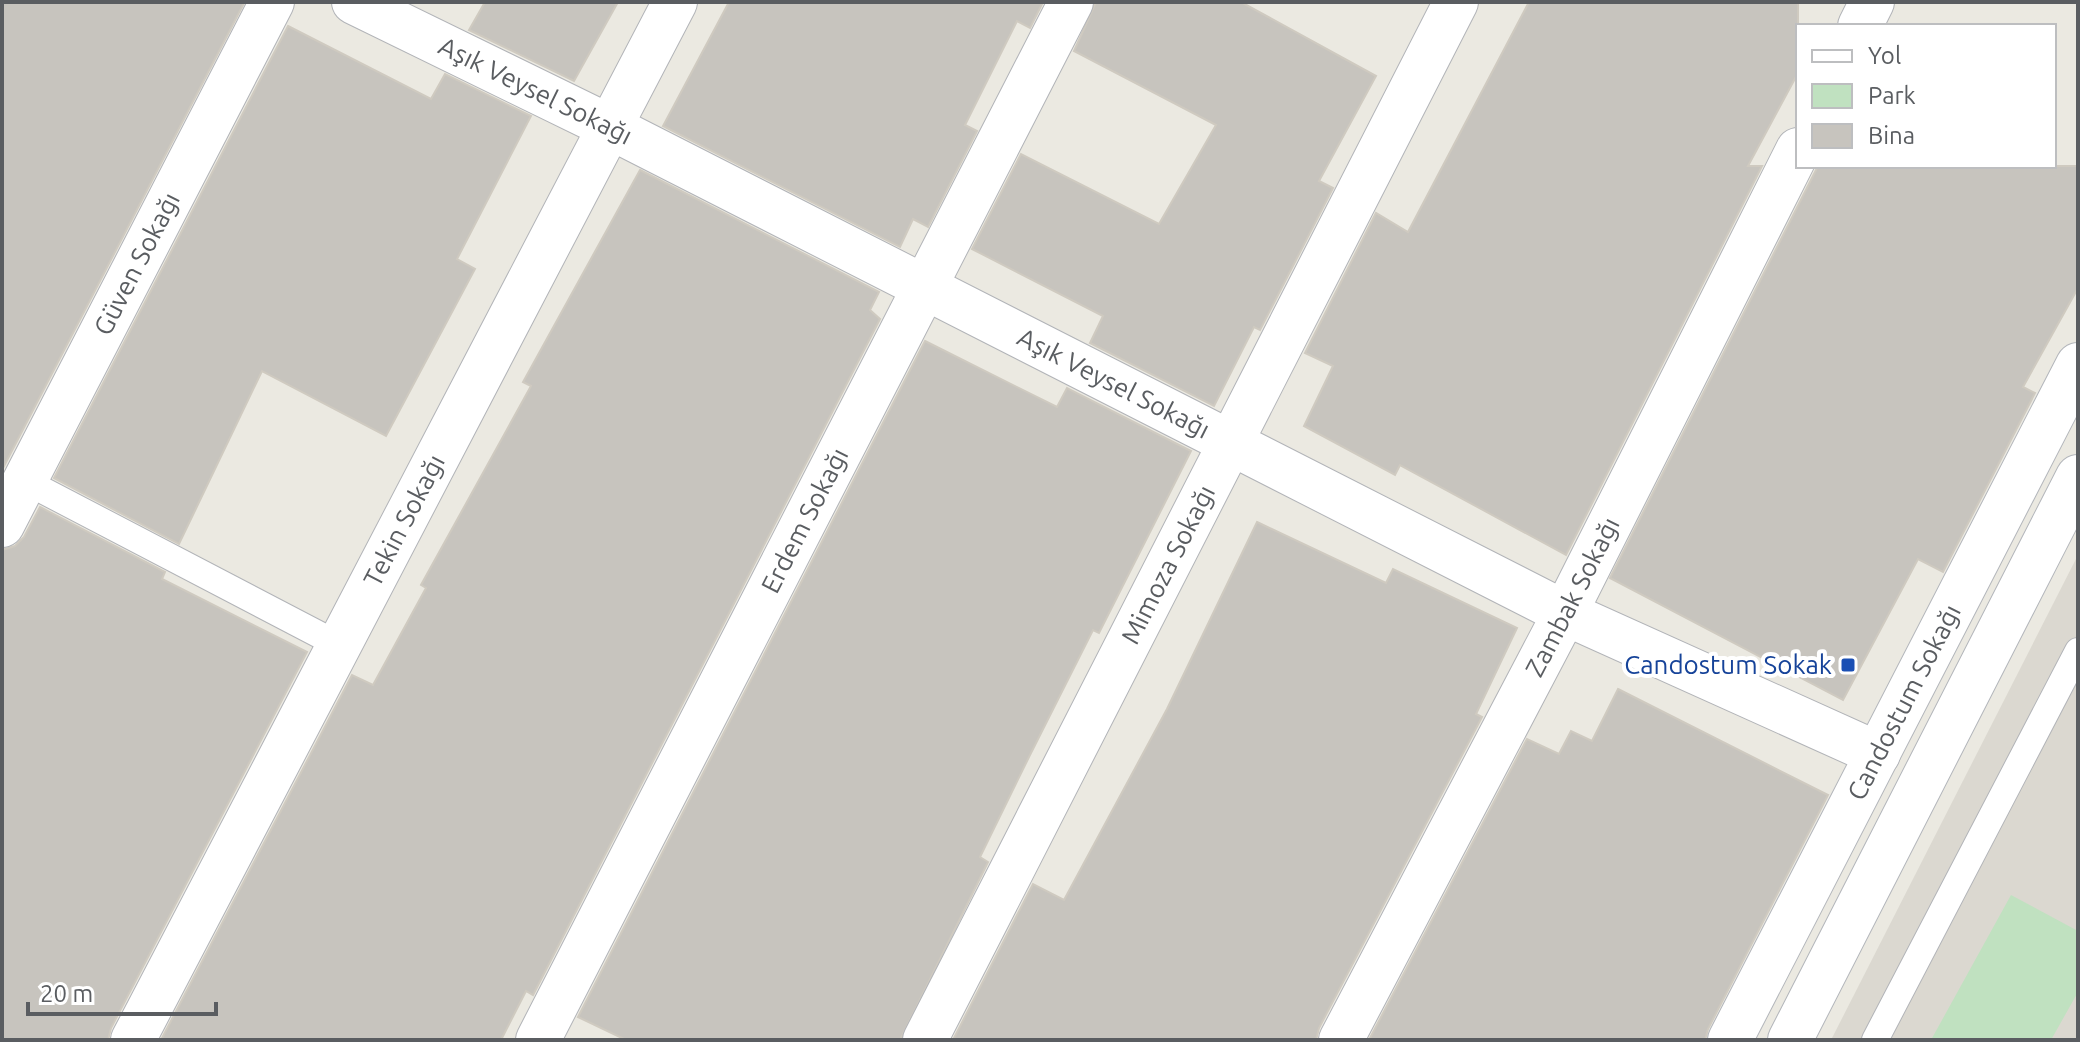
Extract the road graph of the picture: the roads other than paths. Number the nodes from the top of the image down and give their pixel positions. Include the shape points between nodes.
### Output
1 (272, 2) edge
2 (354, 2) edge
3 (675, 2) edge
4 (1071, 2) edge
5 (1456, 2) edge
6 (1872, 2) edge
7 (1861, 24) edge
8 (610, 127) junction
9 (1796, 154) edge
10 (923, 288) junction
11 (2078, 365) edge
12 (1231, 445) junction
13 (2078, 477) edge
14 (25, 481) junction
15 (2, 525) edge
16 (1565, 613) junction
17 (339, 645) junction
18 (2078, 651) edge
19 (1878, 754) junction
20 (133, 1040) edge
21 (538, 1040) edge
22 (925, 1040) edge
23 (1341, 1040) edge
24 (1730, 1040) edge
25 (1790, 1040) edge
26 (1875, 1040) edge

1 - 14 street, Güven Sokağı
2 - 8 street, Aşık Veysel Sokağı
3 - 8 street, Tekin Sokağı
4 - 10 street, Erdem Sokağı
5 - 12 street, Mimoza Sokağı
6 - 7 street
8 - 10 street, Aşık Veysel Sokağı
8 - 17 street, Tekin Sokağı
9 - 16 street, Zambak Sokağı
10 - 12 street, Aşık Veysel Sokağı
10 - 21 street, Erdem Sokağı
11 - 19 street, Candostum Sokağı
12 - 16 street, Aşık Veysel Sokağı
12 - 22 street, Mimoza Sokağı
13 - 25 street
14 - 15 street, Güven Sokağı
14 - 17 lane
16 - 19 street, Aşık Veysel Sokağı
16 - 23 street, Zambak Sokağı
17 - 20 street, Tekin Sokağı
18 - 26 lane
19 - 24 street, Candostum Sokağı

